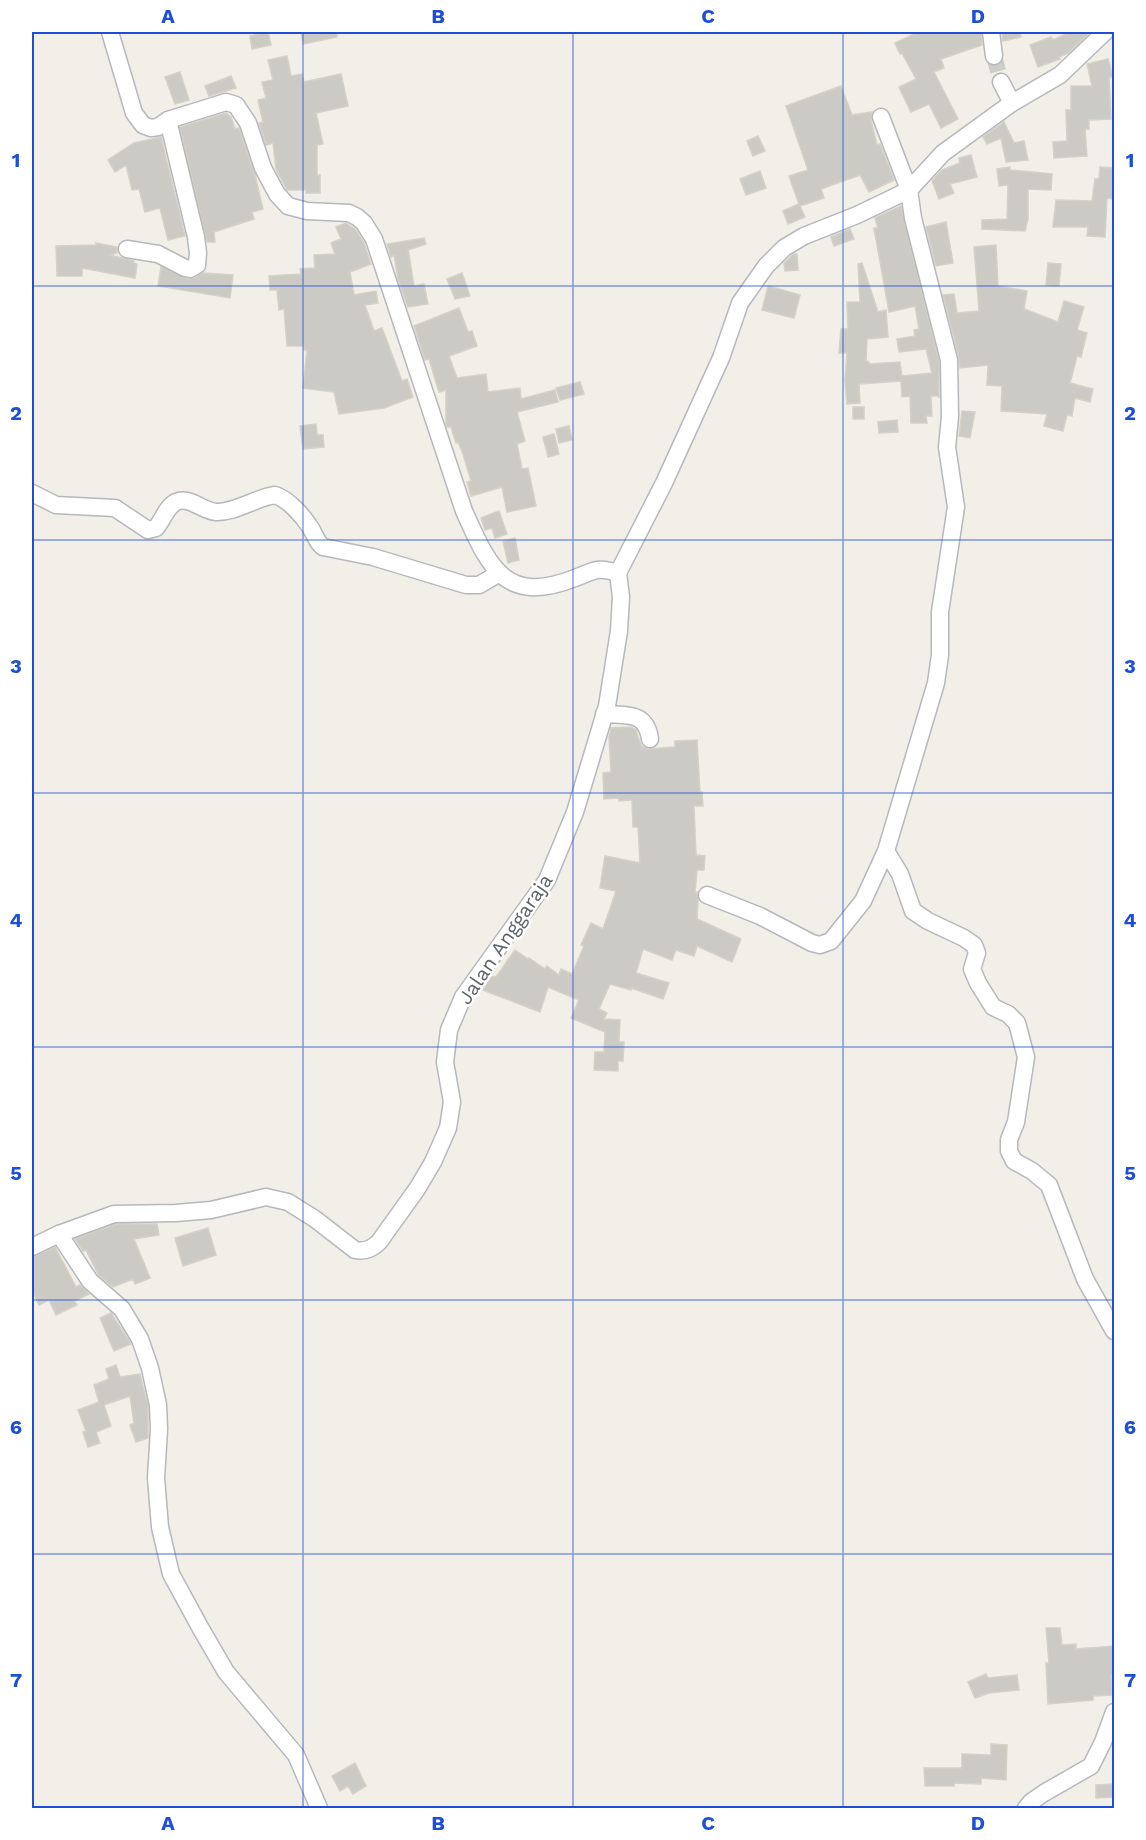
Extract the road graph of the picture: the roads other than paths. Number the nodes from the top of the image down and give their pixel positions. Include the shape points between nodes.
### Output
1 (110, 32) edge
2 (991, 32) edge
3 (1104, 32) edge
4 (994, 56) tunnel mouth
5 (1002, 82) tunnel mouth
6 (1012, 103) junction
7 (881, 117) dead end
8 (168, 120) junction
9 (909, 190) junction
10 (127, 249) dead end
11 (32, 493) edge
12 (618, 573) junction
13 (498, 574) junction
14 (604, 714) junction
15 (650, 738) dead end
16 (886, 851) junction
17 (707, 894) dead end
18 (59, 1234) junction
19 (32, 1247) edge
20 (1114, 1331) edge
21 (1114, 1712) edge
22 (319, 1809) edge
23 (1026, 1809) edge

1 - 8 street via 134,113 143,125 152,128
2 - 4 street
3 - 6 street via 1060,75
5 - 6 street
6 - 9 street via 943,153
7 - 9 street
8 - 10 street via 196,237 197,265 185,268 158,254
8 - 13 street via 226,102 236,105 248,123 263,168 288,206 349,213 364,223 374,239 464,511
9 - 12 street via 804,236 784,248 753,283 740,303 721,358 664,483
9 - 16 street via 949,360 947,447 956,507 940,612 936,683
11 - 13 street via 60,506 115,508 148,530 156,528 171,505 180,501 219,512 276,495 308,525 323,547 374,557 466,585 479,585
12 - 13 street via 594,569 574,579 527,587
12 - 14 street, Jalan Anggaraja via 619,631
14 - 15 street via 640,718 646,723
14 - 18 street, Jalan Anggaraja via 575,812 548,880 463,997 448,1030 446,1062 452,1102 448,1128 428,1171 379,1242 372,1248 355,1250 288,1202 266,1197 211,1210 114,1214
16 - 17 street via 863,901 831,941 820,945
16 - 20 street via 900,874 913,911 974,945 977,953 972,969 978,983 993,1007 1017,1023 1026,1057 1009,1151 1014,1161 1049,1185 1085,1279
18 - 19 street, Jalan Anggaraja
18 - 22 street via 90,1281 122,1309 140,1339 150,1368 158,1405 156,1479 160,1527 171,1574 226,1672 296,1755
21 - 23 street via 1091,1766 1044,1793

